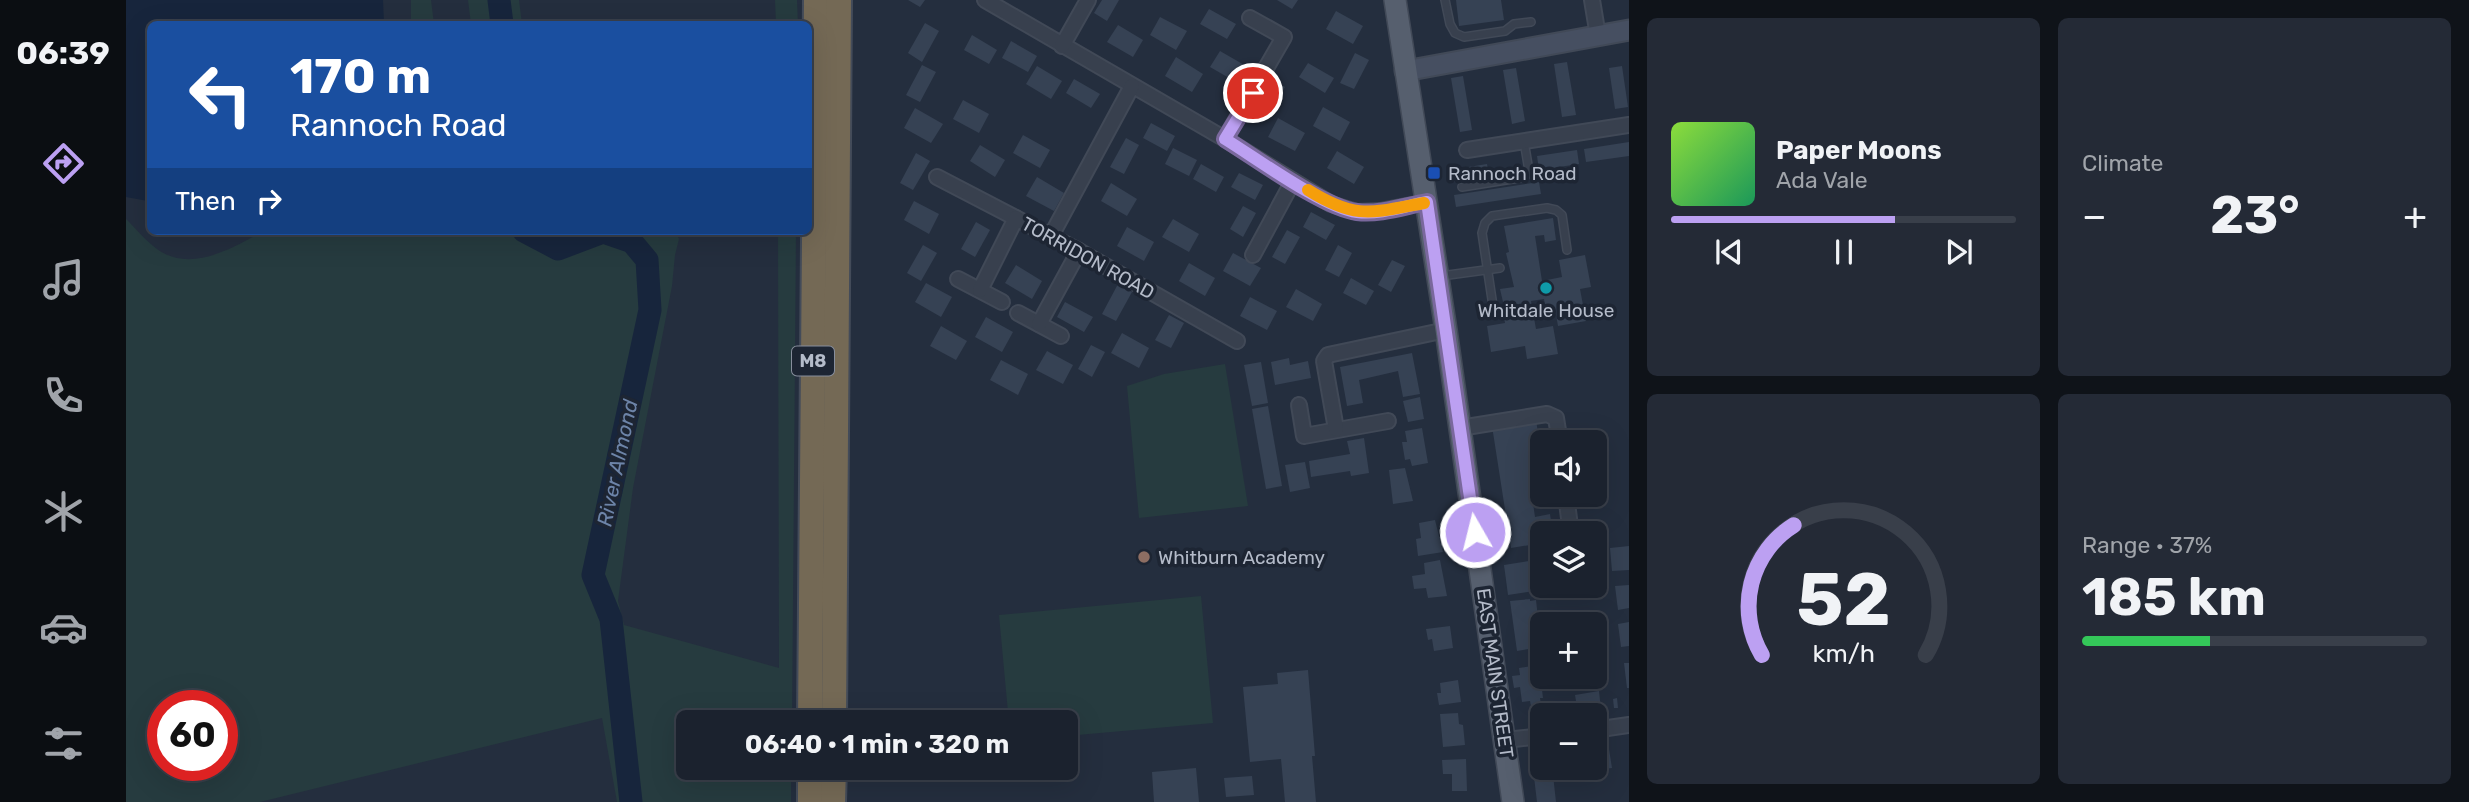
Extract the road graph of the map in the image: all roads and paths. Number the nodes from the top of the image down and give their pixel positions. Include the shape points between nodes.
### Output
1 (816, 0) edge
2 (839, 0) edge
3 (985, 0) edge
4 (1088, 0) edge
5 (1445, 0) edge
6 (1592, 0) edge
7 (1395, 2) edge
8 (1250, 18) dead end
9 (1531, 22) dead end
10 (1629, 30) edge
11 (1505, 31) junction
12 (1598, 36) junction
13 (1062, 46) junction
14 (1510, 52) junction
15 (1409, 70) junction
16 (1132, 86) junction
17 (1629, 125) edge
18 (1225, 139) junction
19 (1524, 141) junction
20 (1467, 150) dead end
21 (937, 177) dead end
22 (1293, 181) junction
23 (1462, 187) dead end
24 (1427, 202) junction
25 (1016, 218) junction
26 (1051, 236) junction
27 (1567, 250) dead end
28 (1079, 251) junction
29 (1253, 256) dead end
30 (1500, 268) dead end
31 (1487, 269) junction
32 (1438, 276) junction
33 (958, 279) dead end
34 (980, 290) junction
35 (1002, 302) dead end
36 (1493, 306) dead end
37 (1018, 313) dead end
38 (1039, 324) junction
39 (1446, 330) junction
40 (1061, 336) dead end
41 (1237, 341) dead end
42 (1298, 405) dead end
43 (1388, 421) dead end
44 (1460, 428) junction
45 (1336, 429) junction
46 (1557, 430) edge
47 (810, 710) edge
48 (834, 710) edge
49 (1629, 726) edge
50 (1607, 729) edge
51 (1530, 737) edge
52 (1505, 740) junction
53 (810, 780) edge
54 (834, 780) edge
55 (810, 802) edge
56 (833, 802) edge
57 (1513, 802) edge

1 - 47 highway, M8
2 - 48 highway, M8
3 - 13 street
4 - 13 street
5 - 11 lane via 1455,33 1464,37
6 - 12 street
7 - 15 main road, EAST MAIN STREET
8 - 18 street via 1284,37
9 - 11 lane via 1514,24
10 - 12 street
11 - 14 lane
12 - 14 street
13 - 16 street
14 - 15 street
15 - 24 main road, EAST MAIN STREET
16 - 18 street
16 - 26 street
17 - 19 street
18 - 22 street
19 - 20 street
19 - 23 lane via 1529,171 1525,177
21 - 25 street, TORRIDON ROAD
22 - 24 street via 1331,204 1357,212
22 - 29 street
24 - 32 main road, EAST MAIN STREET
25 - 26 street, TORRIDON ROAD
25 - 34 street
26 - 28 street, TORRIDON ROAD
27 - 31 lane via 1562,215 1556,210 1492,216 1482,233
28 - 38 street
28 - 41 street, TORRIDON ROAD
30 - 31 lane
31 - 32 lane
31 - 36 lane
32 - 39 main road, EAST MAIN STREET
33 - 34 street
34 - 35 street
37 - 38 street
38 - 40 street
39 - 44 main road, EAST MAIN STREET
39 - 45 street via 1328,355 1324,361
42 - 45 street via 1304,436
43 - 45 street
44 - 46 street via 1547,414 1556,418
44 - 52 main road, EAST MAIN STREET
49 - 50 street
51 - 52 street
52 - 57 main road, EAST MAIN STREET
53 - 55 highway
54 - 56 highway

